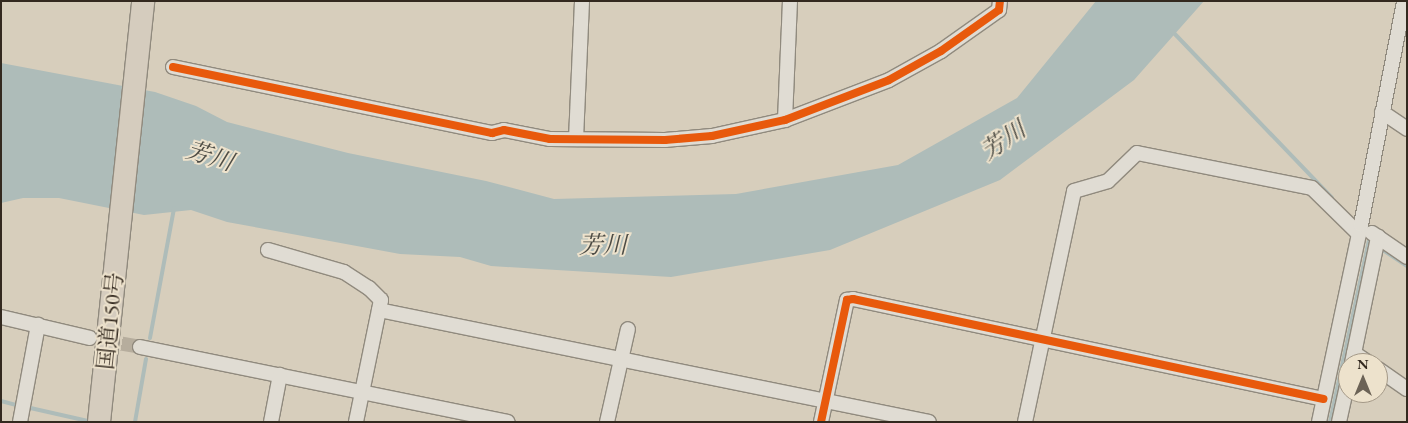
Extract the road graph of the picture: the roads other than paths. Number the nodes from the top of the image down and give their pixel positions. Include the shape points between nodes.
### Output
1 (143, 1) edge
2 (150, 1) edge
3 (582, 1) edge
4 (790, 1) edge
5 (1000, 1) edge
6 (1404, 1) edge
7 (138, 64) junction
8 (173, 67) dead end
9 (1382, 112) junction
10 (785, 120) junction
11 (1407, 129) edge
12 (576, 139) junction
13 (1360, 229) junction
14 (1378, 237) junction
15 (268, 250) dead end
16 (1407, 257) edge
17 (379, 310) junction
18 (1, 317) edge
19 (38, 325) junction
20 (628, 329) dead end
21 (90, 338) tunnel mouth
22 (1043, 339) junction
23 (140, 347) tunnel mouth
24 (1354, 353) edge
25 (621, 359) junction
26 (280, 375) junction
27 (1388, 376) edge
28 (1407, 389) edge
29 (363, 392) junction
30 (1324, 399) junction
31 (825, 400) junction
32 (1343, 403) edge
33 (20, 422) edge
34 (99, 422) edge
35 (271, 422) edge
36 (356, 422) edge
37 (506, 422) edge
38 (607, 422) edge
39 (821, 422) edge
40 (929, 422) edge
41 (1025, 422) edge
42 (1319, 422) edge
43 (1339, 422) edge

1 - 7 highway
2 - 7 highway
3 - 12 street
4 - 10 street
5 - 10 street via 999,10 941,51 898,76
6 - 9 street
7 - 34 highway, 国道150号
8 - 12 street via 492,132 504,130 550,139
9 - 11 street
9 - 13 street
10 - 12 street via 712,136 645,140
13 - 14 street
13 - 22 street via 1312,188 1137,153 1108,181 1074,191
13 - 30 street
14 - 16 street
14 - 24 street
15 - 17 street via 344,272 381,300
17 - 25 street
17 - 29 street
18 - 19 street
19 - 21 street
19 - 33 street
20 - 25 street
22 - 30 street
22 - 31 street via 847,300
22 - 41 street
23 - 26 street
25 - 31 street
25 - 38 street
26 - 29 street
26 - 35 street
27 - 28 street
29 - 36 street
29 - 37 street
30 - 42 street
31 - 39 street
31 - 40 street
32 - 43 street

